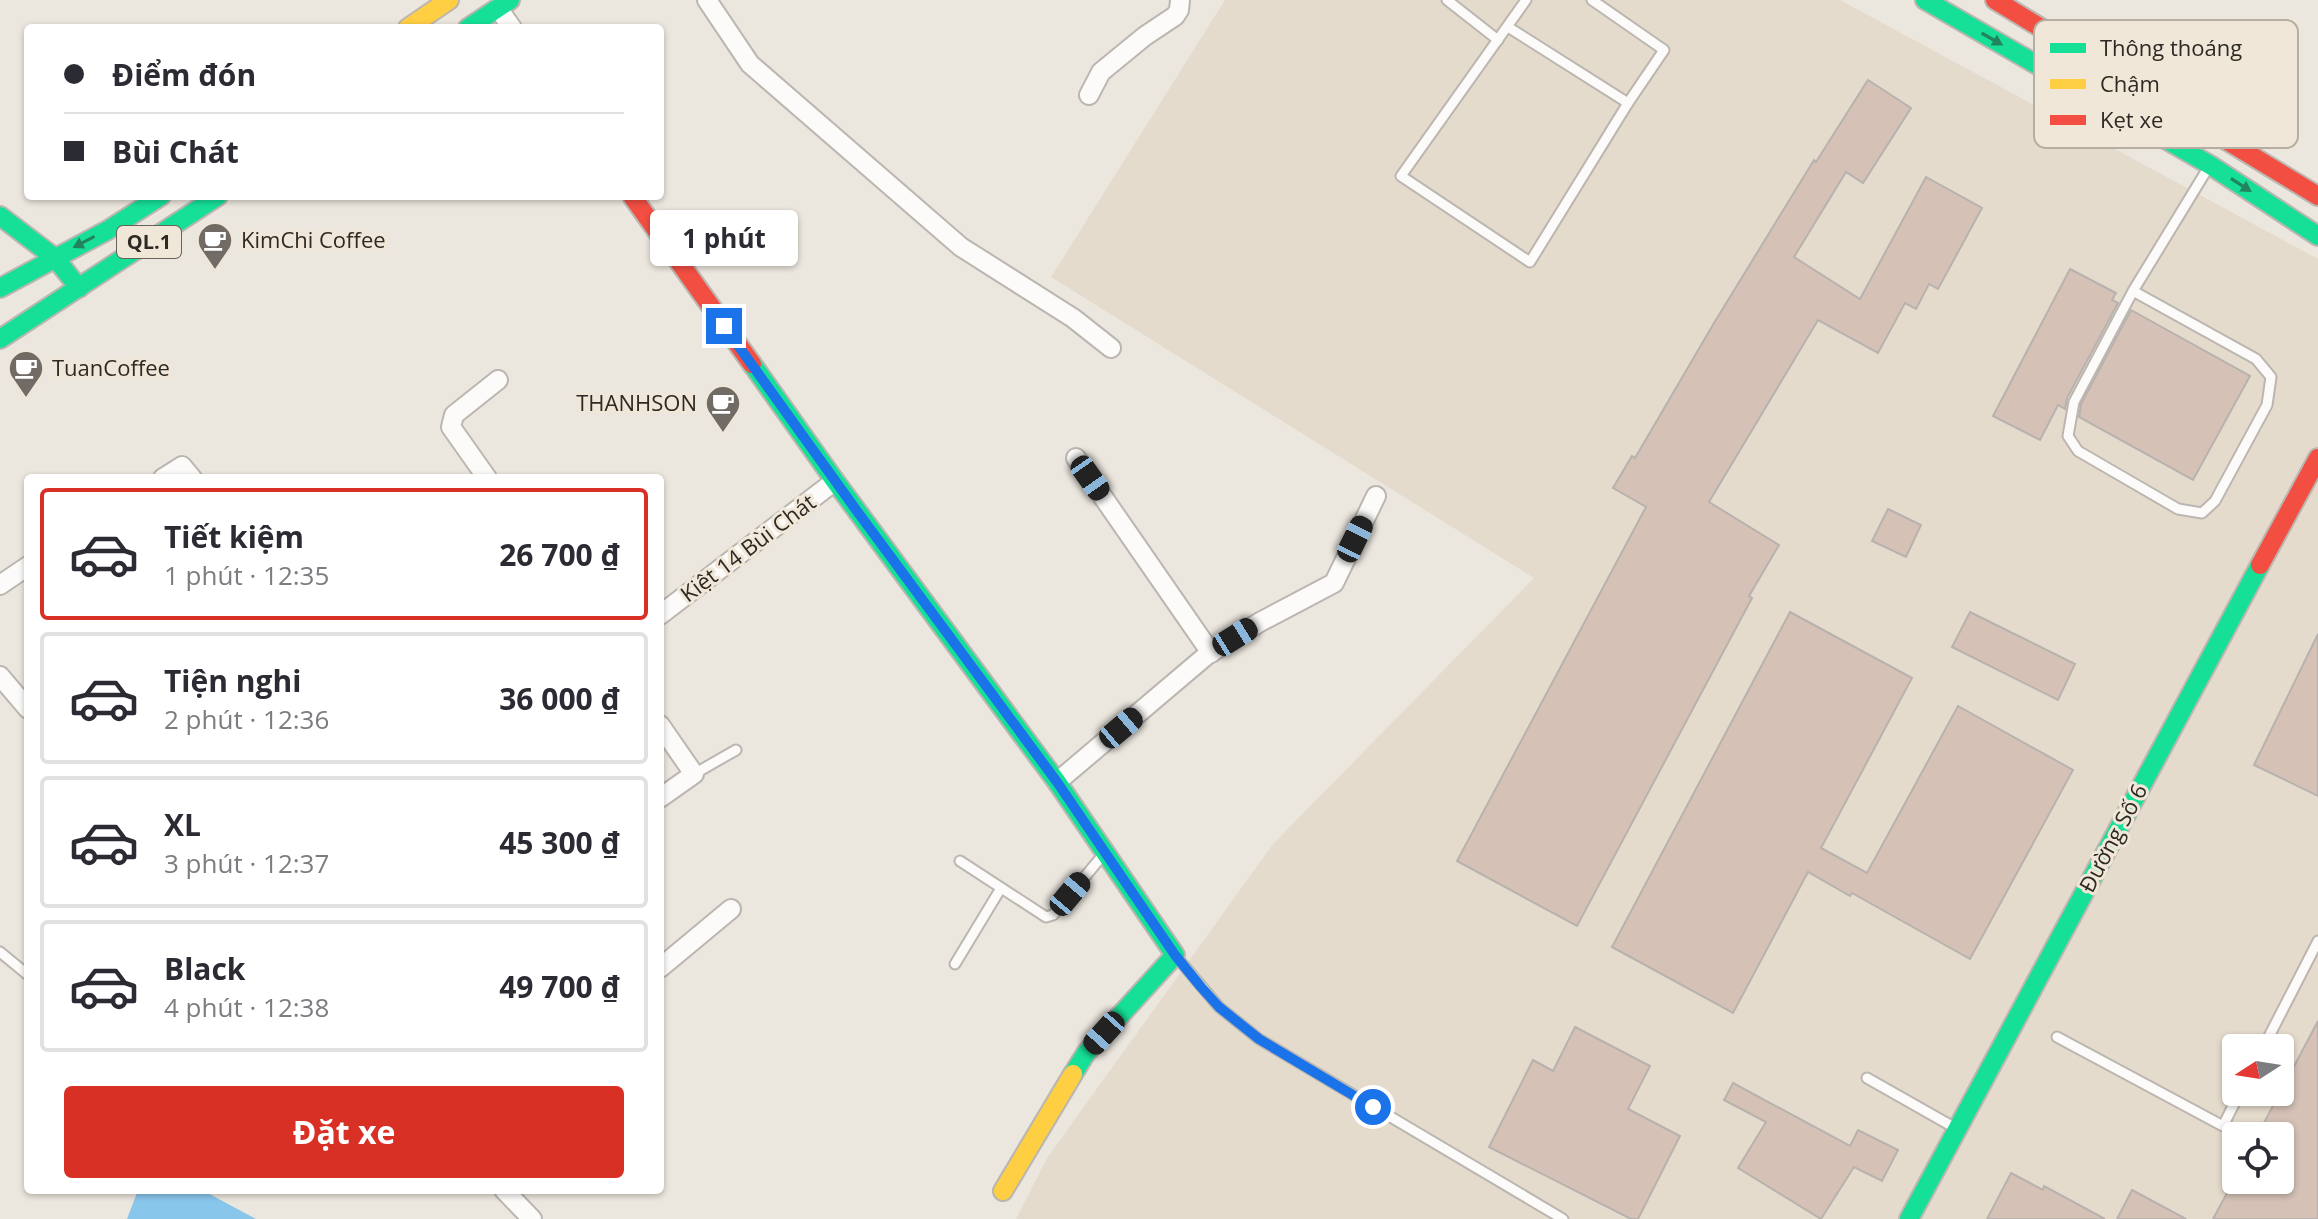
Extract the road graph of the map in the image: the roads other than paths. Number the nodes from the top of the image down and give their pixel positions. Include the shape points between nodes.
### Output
1 (449, 0) edge
2 (707, 0) edge
3 (1180, 0) edge
4 (1447, 0) edge
5 (1526, 0) edge
6 (1592, 0) edge
7 (1925, 0) edge
8 (1995, 0) edge
9 (504, 4) edge
10 (414, 24) edge
11 (474, 24) edge
12 (511, 24) edge
13 (2034, 24) edge
14 (1508, 27) junction
15 (1498, 40) junction
16 (2034, 63) edge
17 (1089, 95) dead end
18 (1628, 103) junction
19 (2181, 148) edge
20 (2239, 148) edge
21 (2210, 165) junction
22 (2318, 196) edge
23 (155, 200) edge
24 (212, 200) edge
25 (635, 200) edge
26 (0, 216) edge
27 (2318, 236) edge
28 (55, 258) junction
29 (0, 288) edge
30 (79, 288) junction
31 (2133, 291) junction
32 (0, 339) edge
33 (1111, 348) dead end
34 (498, 380) dead end
35 (1076, 458) dead end
36 (2318, 458) edge
37 (169, 474) edge
38 (189, 474) edge
39 (484, 474) edge
40 (835, 481) junction
41 (1376, 496) dead end
42 (24, 569) edge
43 (0, 585) edge
44 (664, 612) edge
45 (1211, 653) junction
46 (0, 676) edge
47 (24, 704) edge
48 (664, 731) edge
49 (736, 750) dead end
50 (694, 774) junction
51 (1057, 782) junction
52 (664, 795) edge
53 (1105, 852) junction
54 (960, 861) dead end
55 (1001, 888) junction
56 (731, 909) dead end
57 (2318, 941) edge
58 (0, 952) edge
59 (1175, 955) junction
60 (955, 964) dead end
61 (664, 965) edge
62 (24, 972) edge
63 (2270, 1034) edge
64 (2057, 1037) dead end
65 (1867, 1078) dead end
66 (2233, 1106) edge
67 (1957, 1129) junction
68 (1003, 1191) dead end
69 (508, 1194) edge
70 (532, 1219) edge
71 (1563, 1219) edge
72 (1909, 1219) edge

1 - 10 main road
2 - 33 street via 750,64 961,247
3 - 17 street via 1175,16 1101,72
4 - 15 lane
5 - 14 lane
6 - 18 lane via 1664,50
7 -> 16 main road
8 - 13 main road
9 - 11 main road
9 - 12 street
14 - 15 lane
14 - 18 lane
15 - 18 lane via 1401,176 1530,262
19 -> 21 main road
20 - 22 main road
21 -> 27 main road
21 - 31 lane
23 -> 28 main road, QL.1
24 - 30 main road, QL.1
25 - 40 main road
26 - 28 main road
28 - 29 main road, QL.1
28 - 30 main road
30 - 32 main road, QL.1
31 - 31 lane via 2256,359 2271,377 2267,405 2215,501 2202,513 2178,509 2078,451 2068,436 2074,402
34 - 39 street via 451,421
35 - 45 street
36 - 67 main road, Đường Số 6
37 - 38 street via 182,466
40 - 44 street, Kiệt 14 Bùi Chát
40 - 51 main road
41 - 45 street via 1334,583
42 - 43 street
45 - 51 street
46 - 47 street
48 - 50 street
49 - 50 lane
50 - 52 street
51 - 53 main road
53 - 55 lane via 1050,917
53 - 59 main road
54 - 55 lane
55 - 60 lane
56 - 61 street
57 - 63 lane
58 - 62 lane
59 - 68 main road via 1086,1053
59 - 71 lane via 1219,1007 1259,1039
64 - 66 lane via 2223,1126
65 - 67 lane
67 - 72 main road, Đường Số 6
69 - 70 street

